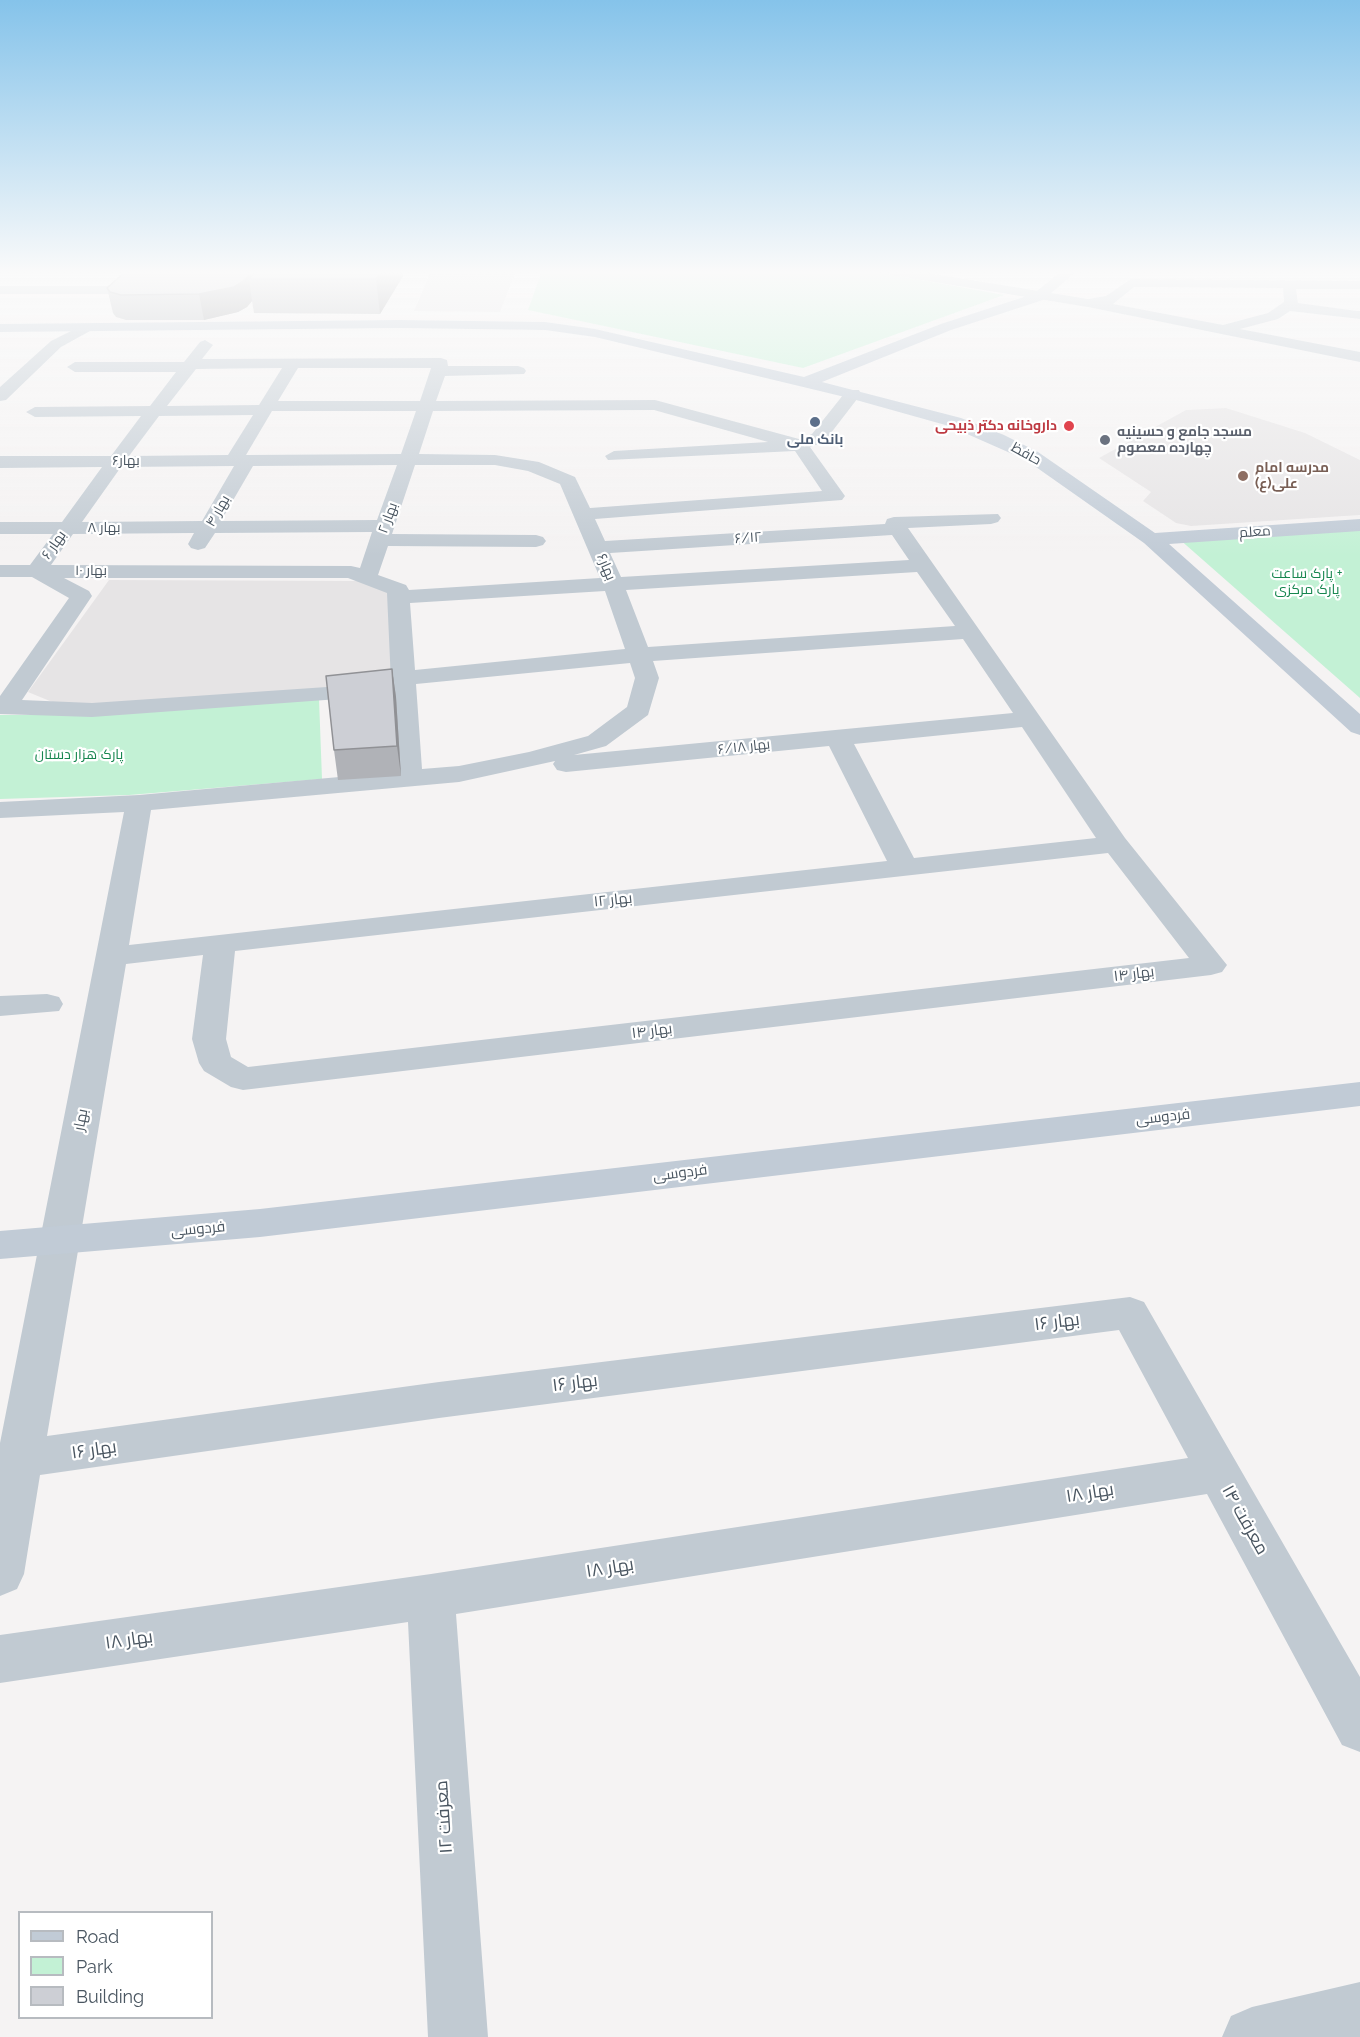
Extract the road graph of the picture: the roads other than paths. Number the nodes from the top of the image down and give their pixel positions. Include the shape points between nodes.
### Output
1 (129, 366) edge
2 (189, 366) edge
3 (291, 366) edge
4 (440, 366) edge
5 (733, 366) edge
6 (847, 366) edge
7 (75, 367) dead end
8 (10, 368) dead end
9 (30, 368) joint
10 (439, 371) junction
11 (518, 371) dead end
12 (804, 383) junction
13 (853, 394) junction
14 (0, 396) edge
15 (427, 405) junction
16 (266, 408) junction
17 (154, 411) junction
18 (35, 412) dead end
19 (800, 445) junction
20 (614, 456) dead end
21 (409, 459) junction
22 (241, 460) junction
23 (116, 461) junction
24 (0, 462) edge
25 (583, 514) junction
26 (991, 518) dead end
27 (1360, 525) edge
28 (0, 528) edge
29 (66, 528) junction
30 (207, 529) junction
31 (897, 529) junction
32 (383, 533) junction
33 (1151, 539) junction
34 (536, 541) dead end
35 (598, 548) junction
36 (923, 565) junction
37 (185, 566) junction
38 (36, 571) junction
39 (0, 572) edge
40 (367, 577) junction
41 (613, 583) junction
42 (398, 597) junction
43 (970, 632) junction
44 (639, 655) junction
45 (403, 683) junction
46 (2, 707) edge
47 (1029, 719) junction
48 (1360, 728) edge
49 (838, 738) junction
50 (459, 774) junction
51 (409, 779) junction
52 (140, 803) junction
53 (0, 810) edge
54 (1115, 844) junction
55 (905, 868) junction
56 (220, 944) junction
57 (111, 956) junction
58 (47, 1004) dead end
59 (0, 1006) edge
60 (1360, 1094) edge
61 (58, 1243) junction
62 (0, 1245) edge
63 (1130, 1313) joint
64 (10, 1461) edge
65 (1219, 1473) junction
66 (0, 1574) edge
67 (430, 1596) junction
68 (0, 1659) edge
69 (1360, 1727) edge
70 (1360, 2012) edge
71 (458, 2037) edge
72 (1252, 2037) edge

1 - 7 street
2 - 17 street, بهار ۶
3 - 16 street, بهار ۴
4 - 10 street
5 - 12 main road, حافظ
6 - 12 main road
8 - 9 street
9 - 14 street
10 - 11 street
10 - 15 street, بهار ۲
12 - 13 main road, حافظ
13 - 19 street via 818,438
13 - 33 main road, حافظ via 998,438 1077,485
15 - 16 street
15 - 19 street via 655,405
15 - 21 street, بهار ۲
16 - 17 street
16 - 22 street, بهار ۴
17 - 18 street
17 - 23 street, بهار ۶
19 - 20 street
19 - 25 street via 835,496
21 - 22 street, بهار۶
21 - 25 street, بهار۶ via 495,459 532,466 568,480
21 - 32 street, بهار ۲
22 - 23 street, بهار۶
22 - 30 street, بهار ۴
23 - 24 street, بهار۶
23 - 29 street, بهار ۶
25 - 35 street, بهار۶
26 - 31 street, ۶/۱۲ via 894,524
27 - 33 main road, معلم
28 - 29 street, بهار ۸
29 - 30 street, بهار ۸
29 - 38 street, بهار ۶
30 - 32 street, بهار ۸
30 - 37 street, بهار ۴
31 - 35 street, ۶/۱۲
31 - 36 street
32 - 34 street, بهار ۸
32 - 40 street, بهار ۲
33 - 48 main road, حافظ
35 - 41 street, بهار۶
36 - 41 street
36 - 43 street
37 - 38 street, بهار ۱۰
37 - 40 street, بهار ۱۰ via 351,572
38 - 39 street, بهار ۱۰
38 - 46 street via 81,596
40 - 42 street, بهار ۱۰ via 398,590
41 - 42 street
41 - 44 street, بهار۶
42 - 45 street
43 - 44 street
43 - 47 street
44 - 45 street
44 - 50 street, بهار۶ via 646,678 639,710 597,741
45 - 46 street via 92,710
45 - 51 street
47 - 49 street, بهار ۶/۱۸
47 - 54 street
49 - 50 street, بهار ۶/۱۸
49 - 55 street
50 - 51 street, بهار۶
51 - 52 street, بهار۶
52 - 53 street
52 - 57 street, بهار
54 - 55 street, بهار ۱۲
54 - 56 street, بهار ۱۴ via 1211,965 243,1079 216,1063 209,1039
55 - 56 street, بهار ۱۲
56 - 57 street, بهار ۱۲
57 - 61 street, بهار
58 - 59 street
60 - 61 main road, فردوسی via 260,1223
61 - 62 main road, فردوسی
61 - 64 street, بهار
63 - 64 street, بهار ۱۶ via 439,1400
63 - 65 street, معرفت ۱۴
64 - 66 street, بهار
65 - 67 street, بهار ۱۸
65 - 69 street, معرفت ۱۴
67 - 68 street, بهار ۱۸
67 - 71 street, معرفت ۱۲
70 - 72 street

